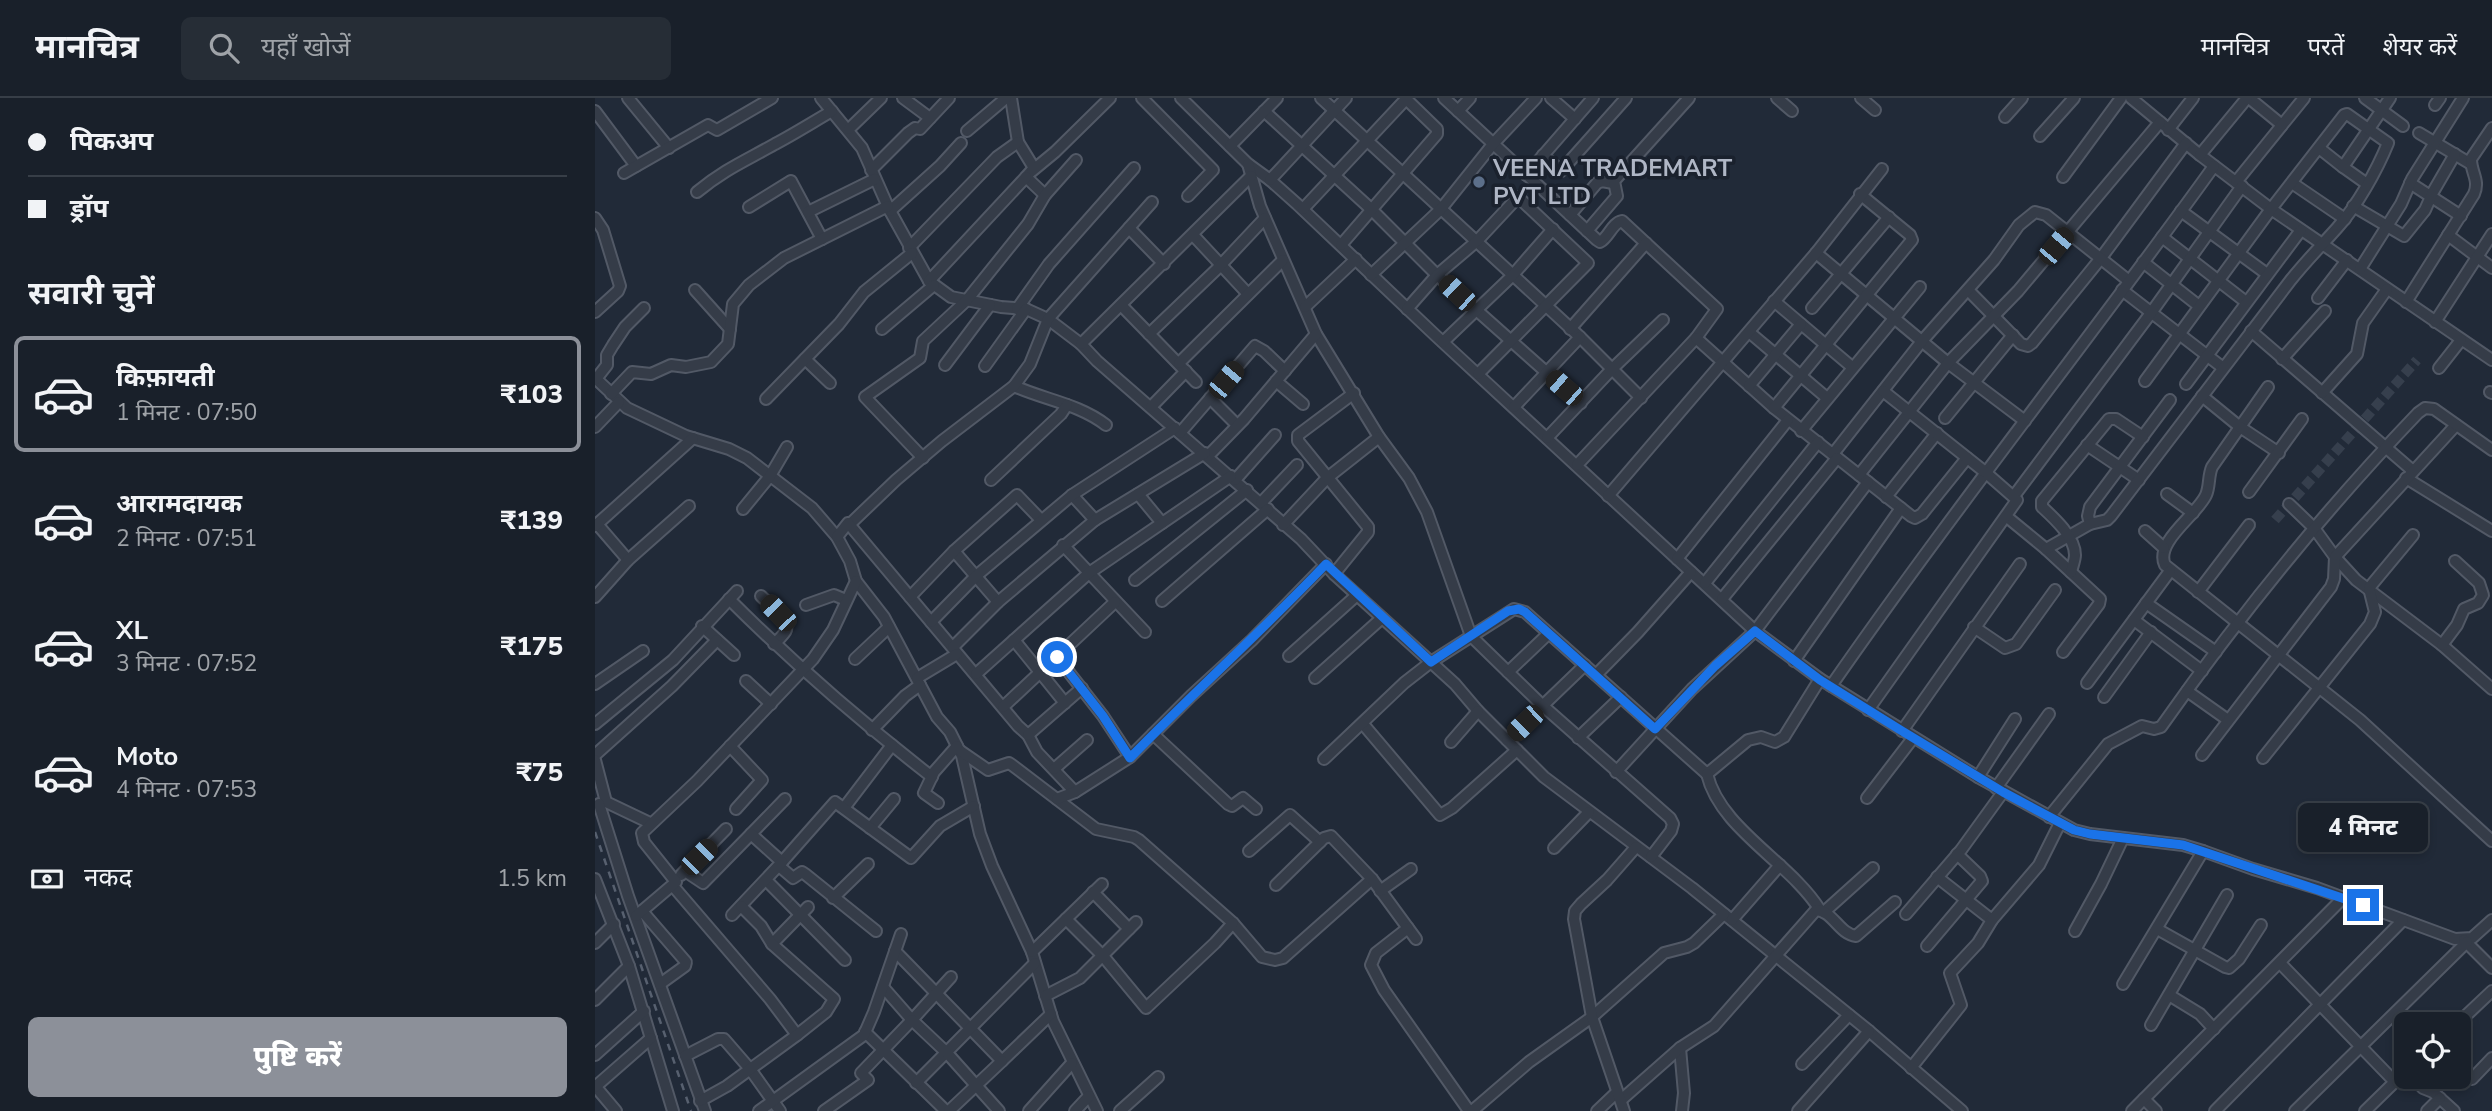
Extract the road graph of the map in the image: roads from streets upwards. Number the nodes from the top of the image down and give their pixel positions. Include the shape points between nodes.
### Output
1 (628, 98) edge
2 (772, 98) edge
3 (821, 98) edge
4 (881, 98) edge
5 (903, 98) edge
6 (949, 98) edge
7 (1009, 98) edge
8 (1110, 98) edge
9 (1142, 98) edge
10 (1181, 98) edge
11 (1277, 98) edge
12 (1321, 98) edge
13 (1346, 98) edge
14 (1444, 98) edge
15 (1470, 98) edge
16 (1537, 98) edge
17 (1552, 98) edge
18 (1593, 98) edge
19 (1626, 98) edge
20 (1689, 98) edge
21 (1861, 98) edge
22 (2022, 98) edge
23 (2074, 98) edge
24 (2122, 98) edge
25 (2193, 98) edge
26 (2248, 98) edge
27 (2304, 98) edge
28 (2365, 98) edge
29 (2390, 98) edge
30 (2463, 98) edge
31 (1405, 99) edge
32 (2139, 100) edge
33 (1334, 110) junction
34 (1875, 110) dead end
35 (2381, 110) junction
36 (595, 111) edge
37 (832, 111) junction
38 (1264, 111) junction
39 (1458, 111) junction
40 (2005, 117) dead end
41 (930, 118) junction
42 (1574, 119) junction
43 (2282, 125) junction
44 (2164, 126) junction
45 (2403, 126) dead end
46 (2492, 128) edge
47 (849, 130) junction
48 (2368, 130) junction
49 (967, 131) dead end
50 (2419, 134) dead end
51 (2040, 136) dead end
52 (1366, 141) junction
53 (1018, 142) junction
54 (961, 143) dead end
55 (2186, 143) junction
56 (2435, 143) junction
57 (1302, 144) junction
58 (1493, 144) junction
59 (1230, 146) junction
60 (669, 148) junction
61 (2319, 148) junction
62 (1543, 155) junction
63 (2200, 155) junction
64 (2455, 155) junction
65 (1076, 160) dead end
66 (2471, 163) junction
67 (1248, 164) junction
68 (635, 166) junction
69 (2214, 166) junction
70 (2343, 167) junction
71 (1134, 168) dead end
72 (1882, 169) dead end
73 (624, 173) dead end
74 (1029, 174) junction
75 (1402, 174) junction
76 (873, 175) junction
77 (1335, 175) junction
78 (1526, 175) junction
79 (1251, 176) junction
80 (2063, 177) dead end
81 (1270, 180) junction
82 (1613, 183) junction
83 (2292, 183) junction
84 (2410, 183) junction
85 (2239, 184) junction
86 (2367, 184) junction
87 (697, 192) dead end
88 (1860, 194) junction
89 (1045, 195) junction
90 (1188, 196) dead end
91 (2431, 197) junction
92 (1153, 202) dead end
93 (2353, 206) junction
94 (749, 207) dead end
95 (889, 209) junction
96 (1303, 209) junction
97 (1372, 209) junction
98 (1441, 209) junction
99 (2271, 209) junction
100 (2181, 211) junction
101 (808, 212) junction
102 (1570, 215) junction
103 (2461, 216) junction
104 (1889, 217) junction
105 (595, 218) edge
106 (1265, 218) junction
107 (2345, 219) junction
108 (2387, 227) junction
109 (1129, 228) junction
110 (1553, 229) junction
111 (2301, 230) junction
112 (1587, 231) junction
113 (2069, 232) junction
114 (2210, 232) junction
115 (2492, 234) edge
116 (1193, 235) junction
117 (2448, 235) junction
118 (2162, 237) junction
119 (822, 239) junction
120 (1477, 241) junction
121 (1405, 243) junction
122 (1646, 243) junction
123 (2321, 244) junction
124 (1341, 245) junction
125 (910, 251) junction
126 (1816, 253) junction
127 (2239, 253) junction
128 (2477, 257) junction
129 (2101, 258) junction
130 (2190, 259) junction
131 (1283, 260) junction
132 (1356, 260) junction
133 (2347, 260) junction
134 (2143, 262) junction
135 (1164, 264) junction
136 (1221, 265) junction
137 (2492, 268) edge
138 (2360, 269) junction
139 (1841, 274) junction
140 (2267, 274) junction
141 (1371, 275) junction
142 (1437, 275) junction
143 (1512, 276) junction
144 (2219, 281) junction
145 (931, 283) junction
146 (2172, 285) junction
147 (2126, 286) junction
148 (1920, 287) dead end
149 (2388, 289) junction
150 (695, 290) dead end
151 (1968, 290) junction
152 (1248, 294) junction
153 (1868, 295) junction
154 (2318, 298) dead end
155 (967, 300) junction
156 (1774, 301) junction
157 (2245, 302) junction
158 (2406, 302) junction
159 (990, 305) junction
160 (1121, 305) junction
161 (2199, 306) junction
162 (1305, 307) junction
163 (1546, 307) junction
164 (644, 308) dead end
165 (1812, 308) dead end
166 (1021, 309) junction
167 (1407, 309) junction
168 (1476, 311) junction
169 (2325, 311) dead end
170 (595, 312) edge
171 (2151, 313) junction
172 (1995, 316) junction
173 (1894, 317) junction
174 (1048, 319) junction
175 (1663, 320) dead end
176 (2435, 322) junction
177 (1801, 324) junction
178 (1570, 328) junction
179 (882, 329) dead end
180 (730, 330) junction
181 (2251, 331) junction
182 (1749, 332) junction
183 (1149, 334) junction
184 (1316, 334) junction
185 (2013, 335) junction
186 (2180, 335) junction
187 (1580, 337) junction
188 (1696, 338) junction
189 (2461, 340) junction
190 (1510, 341) junction
191 (1922, 341) junction
192 (1443, 342) junction
193 (1081, 344) junction
194 (1827, 346) junction
195 (1775, 355) junction
196 (2207, 356) junction
197 (805, 359) junction
198 (2282, 359) junction
199 (2492, 360) edge
200 (1724, 363) junction
201 (1948, 363) junction
202 (945, 365) dead end
203 (985, 366) dead end
204 (1183, 367) junction
205 (1852, 367) junction
206 (2222, 368) junction
207 (2439, 368) dead end
208 (1612, 369) junction
209 (1285, 371) junction
210 (1546, 373) junction
211 (1478, 374) junction
212 (1801, 376) junction
213 (596, 379) edge
214 (1276, 381) junction
215 (2145, 381) dead end
216 (1196, 382) dead end
217 (830, 383) dead end
218 (1974, 383) junction
219 (2186, 384) dead end
220 (1014, 386) junction
221 (1749, 386) junction
222 (2268, 387) dead end
223 (1883, 391) junction
224 (1354, 393) junction
225 (2322, 393) junction
226 (2202, 396) junction
227 (615, 398) junction
228 (1210, 398) junction
229 (1641, 398) junction
230 (1827, 398) junction
231 (766, 399) dead end
232 (2170, 400) dead end
233 (1581, 403) junction
234 (1303, 404) dead end
235 (1067, 405) junction
236 (1151, 407) junction
237 (1514, 407) junction
238 (1773, 408) junction
239 (1909, 412) junction
240 (1945, 418) dead end
241 (2302, 419) dead end
242 (1788, 420) junction
243 (2025, 421) junction
244 (1106, 425) dead end
245 (1237, 425) junction
246 (2456, 425) junction
247 (595, 427) edge
248 (2241, 427) junction
249 (1178, 430) junction
250 (1801, 431) junction
251 (1937, 433) junction
252 (1275, 435) dead end
253 (1379, 437) junction
254 (2143, 437) junction
255 (693, 438) junction
256 (1548, 438) junction
257 (1818, 442) junction
258 (2087, 445) junction
259 (787, 447) dead end
260 (2385, 447) junction
261 (2492, 450) edge
262 (2279, 453) junction
263 (1206, 455) junction
264 (1835, 456) junction
265 (923, 458) junction
266 (1967, 458) junction
267 (1297, 465) dead end
268 (1577, 465) junction
269 (2121, 467) junction
270 (1985, 472) junction
271 (2409, 474) junction
272 (770, 476) junction
273 (1233, 478) junction
274 (1327, 478) junction
275 (1864, 479) junction
276 (991, 480) dead end
277 (2139, 480) junction
278 (1247, 491) junction
279 (2249, 492) dead end
280 (1138, 494) junction
281 (2100, 494) junction
282 (2167, 494) dead end
283 (1072, 495) junction
284 (1608, 496) junction
285 (2014, 496) junction
286 (1887, 497) junction
287 (2289, 504) dead end
288 (689, 506) dead end
289 (1264, 506) junction
290 (743, 509) dead end
291 (1901, 509) junction
292 (2117, 509) junction
293 (2193, 513) junction
294 (2007, 517) junction
295 (1041, 520) junction
296 (1095, 520) junction
297 (1162, 523) junction
298 (850, 524) junction
299 (2090, 524) junction
300 (596, 525) edge
301 (1283, 525) junction
302 (2249, 525) dead end
303 (2314, 528) junction
304 (2145, 531) dead end
305 (2492, 531) edge
306 (2413, 535) dead end
307 (2067, 536) junction
308 (838, 537) junction
309 (1063, 545) junction
310 (2164, 548) junction
311 (2046, 549) junction
312 (954, 551) junction
313 (2335, 557) junction
314 (1677, 559) junction
315 (628, 561) junction
316 (2455, 561) dead end
317 (1326, 564) junction
318 (2020, 564) dead end
319 (2170, 571) junction
320 (1692, 572) junction
321 (2071, 572) junction
322 (1089, 573) junction
323 (1334, 573) junction
324 (976, 576) junction
325 (1135, 580) dead end
326 (856, 581) junction
327 (1705, 583) junction
328 (2369, 588) junction
329 (2055, 590) dead end
330 (2492, 590) edge
331 (2197, 592) junction
332 (1357, 595) junction
333 (761, 596) dead end
334 (595, 597) edge
335 (910, 597) junction
336 (1722, 599) junction
337 (846, 600) junction
338 (2482, 600) junction
339 (1162, 601) dead end
340 (997, 602) junction
341 (1115, 602) junction
342 (2146, 603) junction
343 (806, 605) dead end
344 (1382, 618) junction
345 (2134, 620) junction
346 (931, 622) junction
347 (2238, 623) junction
348 (702, 626) junction
349 (889, 627) junction
350 (1974, 627) junction
351 (1755, 631) junction
352 (1145, 632) dead end
353 (2151, 632) junction
354 (1548, 634) junction
355 (1471, 636) junction
356 (1014, 639) junction
357 (717, 640) junction
358 (774, 644) junction
359 (2442, 645) junction
360 (643, 651) dead end
361 (955, 651) junction
362 (2063, 652) dead end
363 (2216, 652) junction
364 (734, 655) dead end
365 (2279, 655) junction
366 (1289, 656) dead end
367 (1057, 657) junction
368 (855, 659) dead end
369 (1794, 661) junction
370 (1431, 662) junction
371 (1585, 665) junction
372 (803, 671) junction
373 (2202, 671) junction
374 (1041, 672) junction
375 (1508, 672) junction
376 (976, 674) junction
377 (1596, 675) junction
378 (1315, 678) dead end
379 (1820, 680) junction
380 (746, 681) dead end
381 (918, 682) junction
382 (2087, 683) dead end
383 (595, 684) edge
384 (1831, 686) junction
385 (2319, 687) junction
386 (1081, 688) junction
387 (2492, 690) edge
388 (2187, 691) junction
389 (1621, 697) junction
390 (2104, 697) dead end
391 (1065, 703) junction
392 (771, 704) junction
393 (1542, 705) junction
394 (1003, 707) junction
395 (1868, 710) junction
396 (1478, 712) junction
397 (2049, 714) dead end
398 (2015, 719) dead end
399 (2228, 720) junction
400 (595, 724) edge
401 (1363, 724) junction
402 (1655, 729) junction
403 (872, 730) junction
404 (1902, 731) junction
405 (1153, 734) junction
406 (1028, 735) junction
407 (1578, 738) junction
408 (1913, 738) junction
409 (1087, 740) dead end
410 (1507, 740) junction
411 (1451, 742) dead end
412 (892, 745) junction
413 (730, 746) junction
414 (958, 748) junction
415 (1517, 750) junction
416 (2202, 755) dead end
417 (595, 758) edge
418 (1130, 758) junction
419 (2263, 758) dead end
420 (1324, 759) dead end
421 (1054, 769) junction
422 (1616, 772) junction
423 (1707, 774) junction
424 (932, 777) junction
425 (1978, 777) junction
426 (2000, 790) junction
427 (1075, 792) junction
428 (1867, 798) dead end
429 (785, 799) dead end
430 (894, 799) dead end
431 (1057, 799) junction
432 (600, 803) edge
433 (938, 803) dead end
434 (974, 806) junction
435 (844, 808) junction
436 (736, 809) dead end
437 (1256, 809) dead end
438 (1589, 812) junction
439 (2049, 817) junction
440 (650, 823) junction
441 (2060, 823) junction
442 (870, 828) junction
443 (726, 829) dead end
444 (751, 834) junction
445 (2123, 838) junction
446 (2492, 841) edge
447 (1320, 842) junction
448 (1636, 847) junction
449 (1554, 848) dead end
450 (1249, 851) dead end
451 (2203, 851) junction
452 (1957, 854) junction
453 (1651, 857) junction
454 (781, 864) junction
455 (868, 864) dead end
456 (1780, 865) junction
457 (1873, 868) dead end
458 (1411, 869) dead end
459 (685, 871) junction
460 (1937, 877) junction
461 (595, 879) edge
462 (1371, 879) junction
463 (766, 880) junction
464 (675, 883) junction
465 (1102, 884) dead end
466 (1276, 885) dead end
467 (1380, 891) junction
468 (1093, 892) junction
469 (2227, 895) dead end
470 (833, 898) junction
471 (2343, 898) junction
472 (1967, 901) junction
473 (1895, 902) dead end
474 (741, 906) junction
475 (804, 911) junction
476 (1822, 911) junction
477 (639, 913) junction
478 (1906, 914) dead end
479 (732, 915) dead end
480 (1728, 917) junction
481 (1066, 919) junction
482 (1992, 920) junction
483 (2403, 920) junction
484 (1233, 923) junction
485 (614, 924) junction
486 (2261, 925) dead end
487 (2490, 927) edge
488 (1408, 928) junction
489 (2157, 929) junction
490 (876, 931) dead end
491 (2075, 931) dead end
492 (901, 934) dead end
493 (1416, 939) dead end
494 (2466, 941) junction
495 (595, 943) edge
496 (772, 944) junction
497 (1927, 946) dead end
498 (895, 951) junction
499 (2195, 951) junction
500 (1103, 956) junction
501 (1776, 956) junction
502 (1033, 958) junction
503 (845, 960) dead end
504 (2280, 963) junction
505 (629, 966) junction
506 (2492, 968) edge
507 (951, 977) dead end
508 (660, 984) junction
509 (2123, 984) dead end
510 (883, 987) junction
511 (2492, 991) edge
512 (597, 994) edge
513 (937, 994) junction
514 (2169, 995) junction
515 (1045, 996) junction
516 (2321, 1003) junction
517 (644, 1011) junction
518 (2470, 1012) edge
519 (1051, 1014) junction
520 (1849, 1015) junction
521 (1592, 1017) junction
522 (912, 1020) junction
523 (2151, 1025) dead end
524 (2214, 1029) junction
525 (970, 1030) junction
526 (1869, 1031) junction
527 (865, 1032) junction
528 (797, 1035) junction
529 (651, 1038) junction
530 (2361, 1046) junction
531 (1680, 1048) junction
532 (883, 1050) junction
533 (945, 1051) junction
534 (595, 1055) edge
535 (685, 1056) junction
536 (2492, 1058) edge
537 (1002, 1061) junction
538 (1072, 1063) junction
539 (1802, 1064) dead end
540 (1911, 1068) junction
541 (750, 1069) junction
542 (1158, 1077) dead end
543 (2472, 1079) dead end
544 (2394, 1081) edge
545 (916, 1083) junction
546 (2394, 1083) edge
547 (976, 1084) junction
548 (595, 1086) edge
549 (2426, 1089) edge
550 (1089, 1096) junction
551 (2439, 1098) junction
552 (2144, 1100) junction
553 (1620, 1101) edge
554 (703, 1106) edge
555 (776, 1106) edge
556 (828, 1110) edge
557 (616, 1111) edge
558 (673, 1111) edge
559 (759, 1111) edge
560 (947, 1111) edge
561 (999, 1111) edge
562 (1029, 1111) edge
563 (1075, 1111) edge
564 (1097, 1111) edge
565 (1120, 1111) edge
566 (1473, 1111) edge
567 (1597, 1111) edge
568 (1682, 1111) edge
569 (1798, 1111) edge
570 (1962, 1111) edge
571 (2132, 1111) edge
572 (2156, 1111) edge
573 (2215, 1111) edge
574 (2295, 1111) edge
575 (2365, 1111) edge
576 (2427, 1111) edge
577 (2453, 1111) edge

1 - 60 street
2 - 60 street via 717,130 708,125
3 - 37 street
4 - 47 street
5 - 41 street
6 - 41 street
7 - 49 street
7 - 53 street
8 - 74 street
9 - 90 street via 1213,170
10 - 59 street
11 - 38 street
12 - 33 street
13 - 33 street
14 - 39 street
15 - 39 street
16 - 58 street
17 - 42 street
18 - 42 street
19 - 62 street via 1561,171
20 - 82 street
21 - 34 street
22 - 40 street
23 - 51 street
24 - 80 street
25 - 44 street
26 - 43 street
26 - 63 street
27 - 43 street
28 - 35 street
29 - 35 street
30 - 56 street
31 - 52 street
31 - 75 street via 1438,131
32 - 44 street
33 - 52 street
33 - 57 street
35 - 45 street
35 - 48 street
36 - 68 street
37 - 47 street
37 - 87 street via 720,173
38 - 57 street
38 - 59 street
39 - 58 street
41 - 76 street via 908,133
42 - 62 street
43 - 85 street
44 - 55 street
44 - 113 street via 2124,162
46 - 66 street
47 - 76 street
48 - 61 street via 2347,114
48 - 70 street
48 - 86 street via 2388,143
50 - 56 street
52 - 75 street
52 - 77 street
53 - 74 street via 1034,168
53 - 125 street via 997,157
54 - 95 street
55 - 63 street
55 - 129 street
56 - 64 street
56 - 84 street
57 - 77 street
57 - 81 street
58 - 78 street
58 - 98 street
59 - 67 street
60 - 68 street
61 - 70 street
61 - 83 street
62 - 78 street
63 - 69 street
64 - 66 street
64 - 91 street
65 - 89 street
66 - 103 street via 2477,187
67 - 79 street
67 - 81 street
68 - 73 street
69 - 85 street
69 - 100 street
70 - 86 street
71 - 166 street via 1049,264
72 - 88 street
74 - 89 street
74 - 145 street
75 - 97 street
75 - 98 street
76 - 95 street
76 - 101 street
77 - 96 street
77 - 97 street
78 - 102 street
79 - 106 street
79 - 116 street
81 - 96 street
82 - 102 street via 1597,183
82 - 112 street via 1617,196
83 - 99 street
83 - 107 street
84 - 91 street
84 - 108 street
85 - 99 street
85 - 114 street
86 - 93 street
88 - 104 street
88 - 126 street
89 - 155 street via 1028,224
91 - 103 street
91 - 108 street via 2407,234 2401,236
92 - 109 street
93 - 107 street
93 - 108 street
94 - 101 street via 791,181
95 - 119 street
95 - 125 street
96 - 124 street
97 - 121 street
97 - 124 street
98 - 120 street
98 - 121 street
99 - 111 street
99 - 127 street
100 - 114 street
100 - 118 street
101 - 119 street
102 - 112 street
103 - 117 street
104 - 139 street
104 - 153 street via 1912,240
105 - 170 street via 620,286
106 - 131 street
106 - 136 street
107 - 123 street
108 - 138 street
109 - 135 street
109 - 174 street
110 - 120 street via 1518,197
110 - 143 street
110 - 163 street via 1588,263
111 - 123 street
111 - 140 street
112 - 122 street via 1600,242 1622,221
113 - 129 street
113 - 151 street via 2040,212 2031,214
113 - 172 street
114 - 127 street
114 - 130 street
115 - 128 street
116 - 135 street
116 - 136 street
117 - 128 street
117 - 158 street
118 - 130 street
118 - 134 street
119 - 180 street via 783,258 741,293 733,304
120 - 142 street
120 - 143 street
121 - 141 street
121 - 142 street
122 - 178 street
122 - 188 street via 1717,309
123 - 133 street
123 - 181 street
124 - 132 street
125 - 145 street
125 - 197 street via 864,292
126 - 139 street
126 - 156 street
127 - 140 street
127 - 144 street
128 - 137 street
128 - 176 street
129 - 147 street
129 - 185 street via 2032,343 2025,346
130 - 144 street
130 - 146 street
131 - 152 street
131 - 162 street
132 - 141 street
132 - 162 street
133 - 138 street
133 - 154 street
134 - 146 street
134 - 147 street
135 - 160 street
136 - 152 street
136 - 183 street
138 - 149 street
139 - 153 street
139 - 165 street
140 - 157 street
141 - 167 street
142 - 167 street
142 - 168 street
143 - 163 street
143 - 168 street
144 - 157 street
144 - 161 street
145 - 155 street via 951,297
145 - 179 street
146 - 161 street
146 - 171 street
147 - 171 street
147 - 243 street
148 - 173 street
149 - 158 street
149 - 225 street via 2363,323 2357,354
150 - 180 street
151 - 172 street
151 - 191 street
152 - 204 street
153 - 173 street
153 - 194 street
155 - 159 street
155 - 265 street via 923,341 920,358 865,397
156 - 177 street
156 - 182 street
157 - 196 street
158 - 176 street
159 - 166 street
159 - 202 street
160 - 183 street
160 - 193 street
161 - 186 street
162 - 184 street
163 - 178 street
163 - 190 street
164 - 213 street via 625,327
166 - 174 street
166 - 203 street
167 - 192 street
168 - 190 street
168 - 192 street
169 - 198 street
171 - 186 street
171 - 285 street
172 - 185 street
172 - 201 street
173 - 191 street
173 - 205 street
174 - 193 street
174 - 220 street via 1030,364
175 - 208 street
176 - 189 street
177 - 194 street
177 - 195 street
178 - 187 street
180 - 227 street via 727,344 711,362 671,365 651,374 632,372
181 - 198 street
181 - 206 street
182 - 195 street
182 - 200 street
183 - 204 street
184 - 209 street
184 - 224 street
185 - 218 street
186 - 196 street
186 - 215 street
187 - 208 street
187 - 210 street
188 - 200 street
188 - 229 street
189 - 199 street
189 - 207 street
190 - 210 street
190 - 211 street
191 - 201 street
191 - 223 street
192 - 211 street
193 - 236 street
194 - 205 street
194 - 212 street
195 - 212 street
195 - 221 street
196 - 206 street
196 - 219 street
197 - 217 street
197 - 231 street
198 - 225 street
200 - 221 street
200 - 284 street
201 - 218 street
201 - 239 street
204 - 216 street
204 - 236 street
205 - 230 street
206 - 226 street
208 - 229 street
208 - 233 street
209 - 214 street
209 - 228 street via 1255,346
210 - 233 street
210 - 237 street
211 - 237 street
212 - 230 street
212 - 238 street
213 - 227 street
214 - 234 street
214 - 245 street
218 - 240 street
218 - 243 street
220 - 235 street
220 - 265 street
221 - 238 street
222 - 248 street
223 - 239 street
223 - 264 street
224 - 253 street
224 - 274 street via 1298,435
225 - 260 street
226 - 248 street
226 - 277 street
227 - 247 street
227 - 255 street
228 - 245 street
228 - 249 street
229 - 268 street
230 - 250 street
232 - 254 street
233 - 256 street
235 - 244 street
235 - 276 street
236 - 249 street
237 - 256 street
238 - 242 street
239 - 251 street
239 - 275 street
241 - 262 street
242 - 250 street
242 - 314 street
243 - 270 street
245 - 263 street
246 - 260 street via 2425,408
246 - 261 street
246 - 271 street
248 - 262 street
248 - 293 street via 2212,467 2206,495
249 - 263 street
249 - 283 street
250 - 257 street
251 - 266 street
251 - 286 street
252 - 273 street
253 - 274 street
253 - 355 street via 1427,512
254 - 258 street via 2112,418
254 - 269 street
255 - 272 street via 729,449
255 - 300 street
256 - 268 street
257 - 264 street
257 - 327 street
258 - 269 street
258 - 307 street via 2041,505
259 - 272 street
260 - 271 street
260 - 303 street
262 - 279 street
263 - 273 street
263 - 280 street
264 - 275 street
264 - 336 street
265 - 298 street
266 - 270 street
266 - 291 street via 1918,517
267 - 289 street
268 - 284 street
269 - 277 street
269 - 281 street
270 - 285 street
270 - 384 street
271 - 305 street
271 - 313 street
272 - 290 street
272 - 308 street via 812,508
273 - 278 street
273 - 297 street
274 - 301 street
274 - 323 street via 1368,530
275 - 286 street
275 - 351 street
277 - 292 street
278 - 289 street
278 - 325 street
280 - 296 street
280 - 297 street
281 - 292 street
281 - 299 street via 2088,512
282 - 293 street
283 - 295 street
283 - 296 street
284 - 314 street
285 - 294 street via 2017,503
286 - 291 street
287 - 303 street
288 - 315 street
289 - 301 street
289 - 339 street
291 - 369 street
292 - 299 street via 2107,520
293 - 310 street
294 - 311 street
294 - 395 street
295 - 312 street via 1017,495
295 - 324 street
296 - 309 street
297 - 322 street
298 - 308 street
298 - 335 street
299 - 307 street
300 - 315 street
301 - 317 street
302 - 331 street
303 - 313 street
303 - 347 street
304 - 310 street
306 - 328 street
307 - 311 street
307 - 321 street via 2075,551
308 - 326 street
309 - 322 street
309 - 340 street
310 - 319 street via 2162,559
311 - 321 street
312 - 324 street
312 - 335 street
313 - 328 street
313 - 365 street via 2331,587
314 - 320 street
315 - 334 street
316 - 338 street via 2479,583
317 - 323 street
317 - 405 street
318 - 350 street
319 - 331 street
319 - 342 street
320 - 327 street
320 - 377 street
321 - 362 street via 2100,599
322 - 341 street
322 - 356 street
323 - 332 street
324 - 340 street
324 - 346 street
326 - 337 street
326 - 349 street
327 - 336 street
328 - 359 street
328 - 385 street via 2374,617
329 - 350 street via 2010,648
330 - 338 street
331 - 347 street
332 - 344 street
332 - 366 street
333 - 358 street via 787,627
335 - 346 street
336 - 351 street
337 - 343 street via 834,595
337 - 372 street via 833,630
338 - 359 street via 2464,609
340 - 361 street
341 - 352 street
341 - 367 street
342 - 345 street
342 - 363 street
344 - 370 street
344 - 378 street
345 - 353 street
345 - 382 street
346 - 361 street
347 - 363 street
347 - 365 street
348 - 357 street
348 - 358 street via 733,595
348 - 400 street via 673,660
349 - 368 street
349 - 381 street
350 - 404 street
351 - 369 street
351 - 402 street
353 - 373 street
353 - 390 street
354 - 355 street via 1525,612 1514,609
354 - 371 street
354 - 375 street
355 - 370 street
355 - 375 street
356 - 374 street
356 - 376 street
357 - 364 street
357 - 417 street
358 - 372 street
359 - 387 street
360 - 383 street
361 - 376 street
361 - 381 street
363 - 373 street
365 - 385 street
365 - 399 street
367 - 374 street
367 - 386 street
369 - 379 street
370 - 396 street
370 - 401 street
371 - 377 street
371 - 393 street
372 - 392 street
372 - 403 street
373 - 388 street
374 - 391 street
374 - 394 street
375 - 393 street
376 - 394 street
377 - 389 street
379 - 384 street
379 - 423 street via 1784,737 1775,742 1761,737 1748,740
380 - 392 street
381 - 403 street
381 - 414 street
384 - 395 street
385 - 419 street
385 - 446 street
386 - 391 street
386 - 418 street
388 - 399 street
388 - 439 street via 2161,727 2142,726 2108,744
389 - 402 street
389 - 407 street
391 - 406 street
392 - 413 street
393 - 407 street
393 - 410 street
394 - 406 street
395 - 404 street
396 - 410 street
396 - 411 street
397 - 426 street
398 - 425 street
399 - 416 street
401 - 415 street via 1440,815
401 - 420 street
402 - 422 street
402 - 423 street
403 - 412 street
404 - 408 street
405 - 418 street
405 - 437 street via 1228,804 1243,798
406 - 421 street
407 - 422 street
408 - 425 street
408 - 428 street
409 - 421 street
410 - 415 street
412 - 424 street
412 - 435 street
413 - 436 street via 762,780
413 - 440 street
414 - 424 street
414 - 431 street via 988,770 1012,765
414 - 434 street
415 - 438 street
417 - 432 street
418 - 427 street
421 - 427 street
422 - 453 street via 1673,824
423 - 456 street via 1725,812
424 - 433 street via 924,793
425 - 426 street
426 - 439 street
426 - 452 street
427 - 431 street
429 - 444 street
430 - 442 street
431 - 484 street via 1096,829 1134,837
432 - 440 street
432 - 477 street
434 - 442 street via 940,826 911,859
434 - 502 street via 992,866
435 - 442 street
435 - 454 street via 835,802
438 - 448 street
438 - 449 street
439 - 441 street
440 - 464 street via 642,833 644,842
441 - 445 street via 2090,834
441 - 482 street via 2039,865
443 - 459 street
444 - 454 street
444 - 459 street via 703,883
445 - 451 street
445 - 491 street
447 - 450 street via 1290,815
447 - 462 street via 1328,836 1335,838
447 - 466 street
448 - 453 street
448 - 521 street via 1575,911
451 - 471 street
451 - 489 street
452 - 460 street
452 - 472 street via 1982,878
453 - 480 street
454 - 463 street
454 - 470 street via 793,878 804,874
455 - 470 street
456 - 476 street
456 - 480 street
457 - 476 street
458 - 467 street
459 - 464 street
460 - 472 street
460 - 478 street
461 - 485 street
462 - 467 street
462 - 484 street via 1283,958 1262,957
463 - 474 street
463 - 475 street
464 - 477 street
464 - 528 street
465 - 468 street
467 - 488 street
468 - 481 street
468 - 500 street via 1133,925
469 - 499 street
470 - 490 street
471 - 483 street
471 - 504 street
472 - 482 street
472 - 497 street
473 - 476 street via 1856,936
474 - 479 street
474 - 496 street
475 - 496 street
475 - 503 street
476 - 501 street via 1812,913
477 - 508 street
477 - 508 street via 686,962
480 - 501 street
480 - 521 street via 1687,947 1664,953
481 - 500 street
481 - 502 street
482 - 540 street via 1950,973 1961,1004
483 - 494 street
483 - 516 street
484 - 500 street via 1148,1008
485 - 495 street
485 - 505 street
486 - 499 street via 2233,966 2225,967
487 - 494 street
488 - 493 street
488 - 566 street via 1376,953 1371,965 1384,990
489 - 499 street
489 - 509 street
492 - 498 street
494 - 506 street
494 - 530 street
496 - 528 street via 834,999 826,1012
498 - 510 street
498 - 513 street
499 - 514 street
500 - 515 street via 1080,978
501 - 520 street
501 - 531 street via 1714,1026
502 - 515 street
502 - 525 street
504 - 516 street
504 - 524 street
505 - 512 street
505 - 517 street
507 - 513 street
508 - 535 street
510 - 522 street
510 - 527 street
511 - 518 street
513 - 522 street
513 - 525 street
514 - 523 street
514 - 524 street via 2200,1013
515 - 519 street
516 - 530 street
516 - 573 street
517 - 529 street
517 - 534 street
519 - 537 street
519 - 538 street
520 - 526 street
520 - 539 street
521 - 553 street
521 - 566 street via 1529,1062
522 - 532 street
522 - 533 street
524 - 552 street
525 - 533 street
525 - 537 street
526 - 540 street
526 - 569 street
527 - 532 street
527 - 555 street
528 - 541 street
529 - 548 street
529 - 558 street
530 - 544 street
530 - 574 street
531 - 553 street
531 - 568 street
532 - 545 street
532 - 556 street via 861,1073 867,1080
533 - 545 street
533 - 547 street
535 - 541 street via 721,1038
535 - 554 street
536 - 543 street
537 - 547 street
538 - 550 street
538 - 562 street
540 - 570 street
541 - 554 street
541 - 555 street
542 - 565 street
545 - 560 street
546 - 575 street
547 - 560 street
547 - 561 street
548 - 557 street
549 - 551 street
550 - 563 street
550 - 564 street
551 - 576 street
551 - 577 street
552 - 571 street
552 - 572 street
553 - 567 street
555 - 559 street

